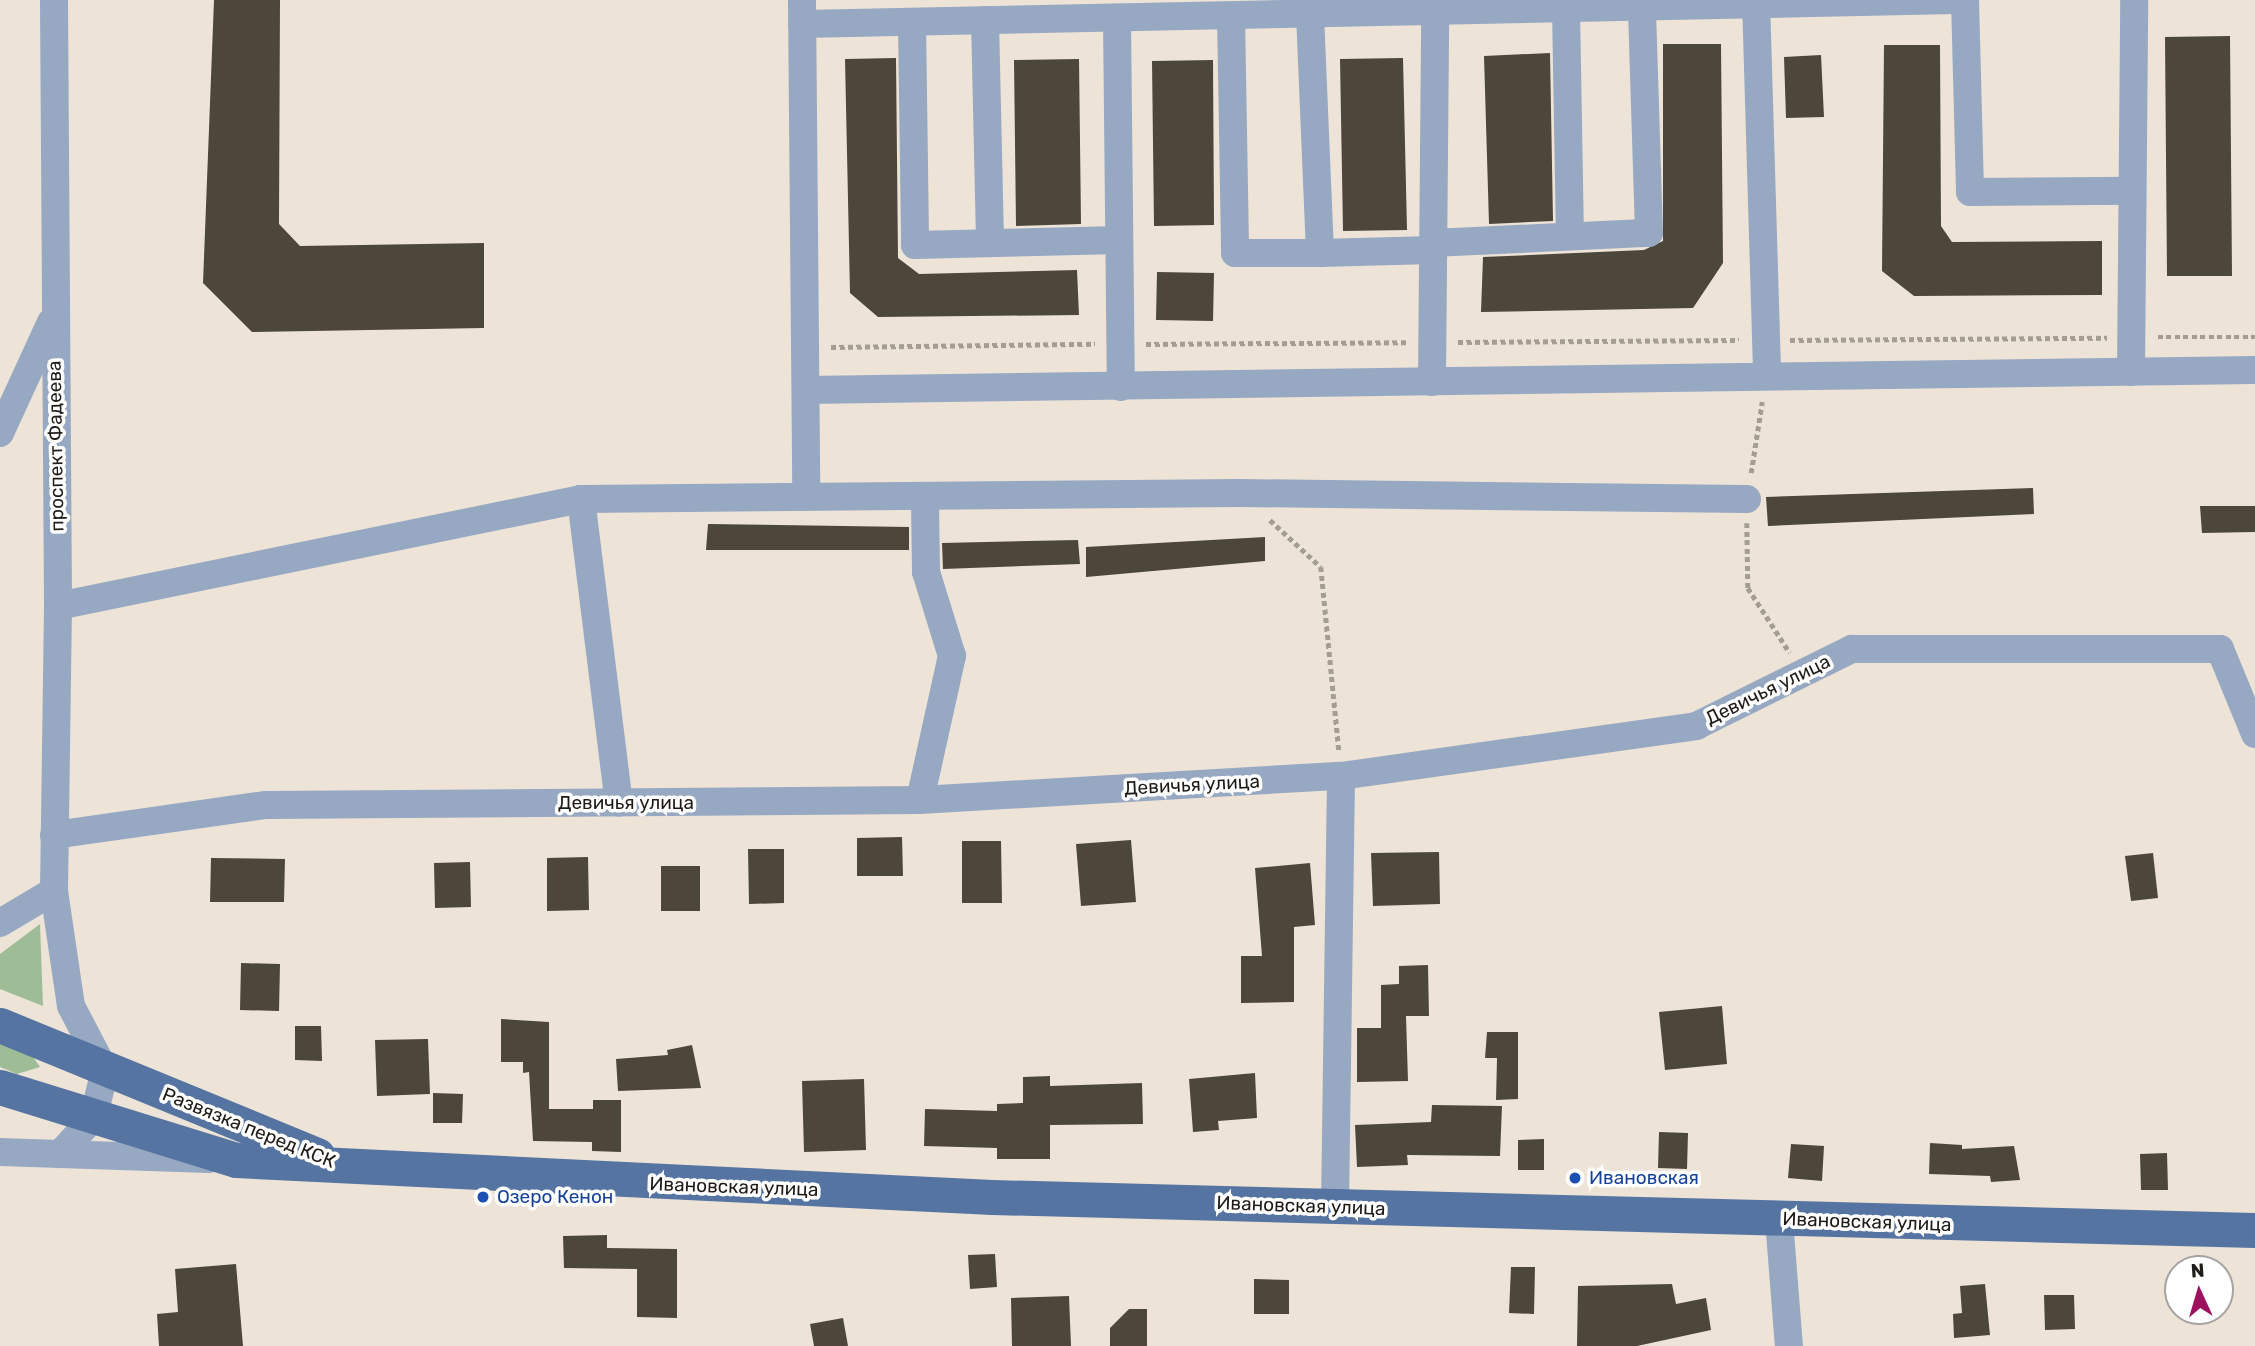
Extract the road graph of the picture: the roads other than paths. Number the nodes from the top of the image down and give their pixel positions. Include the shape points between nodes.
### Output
1 (54, 0) edge
2 (1955, 0) edge
3 (1965, 0) edge
4 (2134, 0) edge
5 (1756, 3) edge
6 (1642, 8) junction
7 (1566, 9) junction
8 (1247, 10) edge
9 (802, 12) edge
10 (1435, 12) junction
11 (1310, 14) junction
12 (1117, 18) junction
13 (985, 20) junction
14 (912, 22) junction
15 (2132, 191) junction
16 (1570, 236) junction
17 (1119, 240) junction
18 (990, 243) junction
19 (1433, 247) junction
20 (1320, 253) junction
21 (55, 313) junction
22 (2255, 370) edge
23 (2131, 372) junction
24 (1767, 374) junction
25 (1432, 382) junction
26 (1121, 387) junction
27 (806, 390) junction
28 (0, 433) edge
29 (806, 497) junction
30 (925, 498) junction
31 (581, 499) junction
32 (1747, 499) road end
33 (58, 606) junction
34 (2255, 734) edge
35 (1341, 776) junction
36 (920, 800) junction
37 (619, 803) junction
38 (54, 835) junction
39 (54, 891) junction
40 (0, 923) edge
41 (0, 1025) edge
42 (105, 1071) junction
43 (0, 1087) edge
44 (93, 1118) junction
45 (0, 1152) edge
46 (60, 1154) junction
47 (236, 1160) junction
48 (347, 1166) junction
49 (1335, 1207) junction
50 (1779, 1220) junction
51 (2255, 1230) edge
52 (1789, 1346) edge

1 - 21 street, проспект Фадеева
2 - 5 street
3 - 15 street via 1970,192
4 - 15 street
5 - 6 street
5 - 24 street
6 - 7 street
6 - 16 street via 1649,233
7 - 10 street
7 - 16 street
8 - 11 street
8 - 12 street
8 - 20 street via 1236,253
9 - 14 street
9 - 27 street
10 - 11 street
10 - 19 street
11 - 20 street
12 - 13 street
12 - 17 street
13 - 14 street
13 - 18 street
14 - 18 street via 915,244
15 - 23 street
16 - 19 street
17 - 18 street
17 - 26 street
19 - 20 street
19 - 25 street
21 - 28 street
21 - 33 street, проспект Фадеева
22 - 23 street
23 - 24 street
24 - 25 street
25 - 26 street
26 - 27 street
27 - 29 street
29 - 30 street
29 - 31 street
30 - 32 street via 1239,493
30 - 36 street via 926,572 952,656
31 - 33 street
31 - 37 street
33 - 38 street, проспект Фадеева
34 - 35 street, Девичья улица via 2220,649 1852,649 1696,726
35 - 36 street, Девичья улица
35 - 49 street
36 - 37 street, Девичья улица
37 - 38 street, Девичья улица via 266,805
38 - 39 street, проспект Фадеева
39 - 40 street
39 - 42 street via 71,1006
41 - 42 main road, Развязка перед КСК
42 - 44 street
42 - 48 main road, Развязка перед КСК
43 - 44 main road, Развязка перед КСК
44 - 46 street
44 - 47 main road, Развязка перед КСК
45 - 46 street
46 - 47 street
47 - 48 main road, Развязка перед КСК
48 - 49 main road, Ивановская улица via 617,1182
49 - 50 main road, Ивановская улица
50 - 51 main road, Ивановская улица
50 - 52 street

